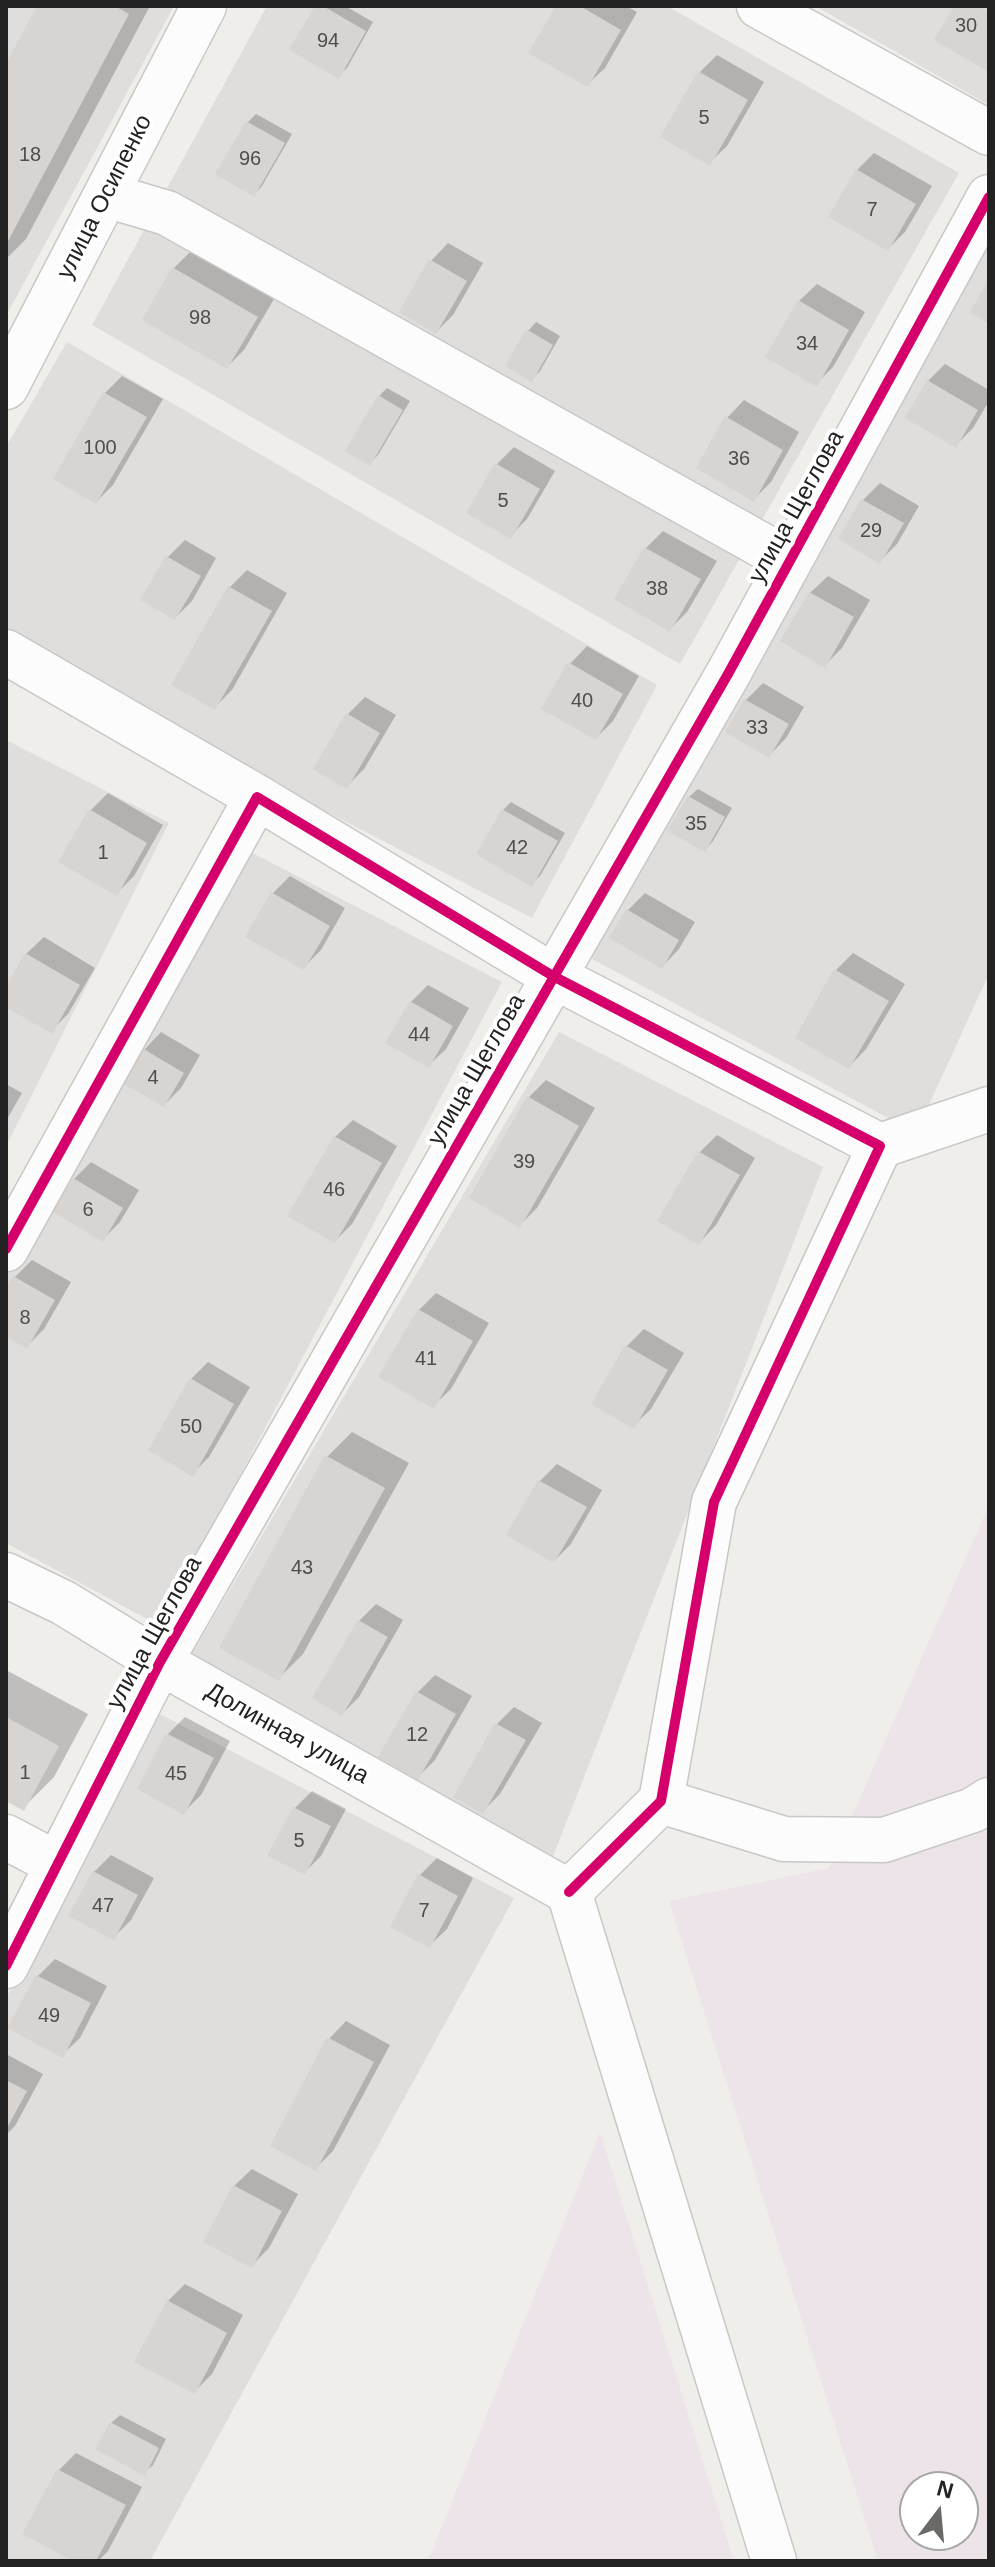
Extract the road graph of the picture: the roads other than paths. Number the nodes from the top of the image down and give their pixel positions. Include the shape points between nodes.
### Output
1 (204, 6) edge
2 (759, 6) edge
3 (989, 133) edge
4 (106, 195) junction
5 (989, 197) edge
6 (12, 363) edge
7 (790, 561) junction
8 (6, 652) edge
9 (257, 797) junction
10 (553, 976) junction
11 (989, 1109) edge
12 (880, 1146) junction
13 (6, 1249) edge
14 (6, 1575) edge
15 (160, 1662) junction
16 (989, 1800) edge
17 (661, 1801) junction
18 (6, 1837) edge
19 (57, 1864) junction
20 (569, 1892) junction
21 (6, 1966) edge
22 (774, 2561) edge

1 - 4 street, улица Осипенко
2 - 3 street
4 - 6 street, улица Осипенко
4 - 7 street via 167,213
5 - 7 street, улица Щеглова
7 - 10 street, улица Щеглова
8 - 9 street
9 - 10 street
9 - 13 street
10 - 12 street
10 - 15 street, улица Щеглова
11 - 12 street
12 - 17 street via 714,1502
14 - 15 street, Долинная улица via 64,1603
15 - 19 street, улица Щеглова
15 - 20 street, Долинная улица
16 - 17 street via 884,1840 784,1839
17 - 20 street
18 - 19 street
19 - 21 street, улица Щеглова
20 - 22 street

